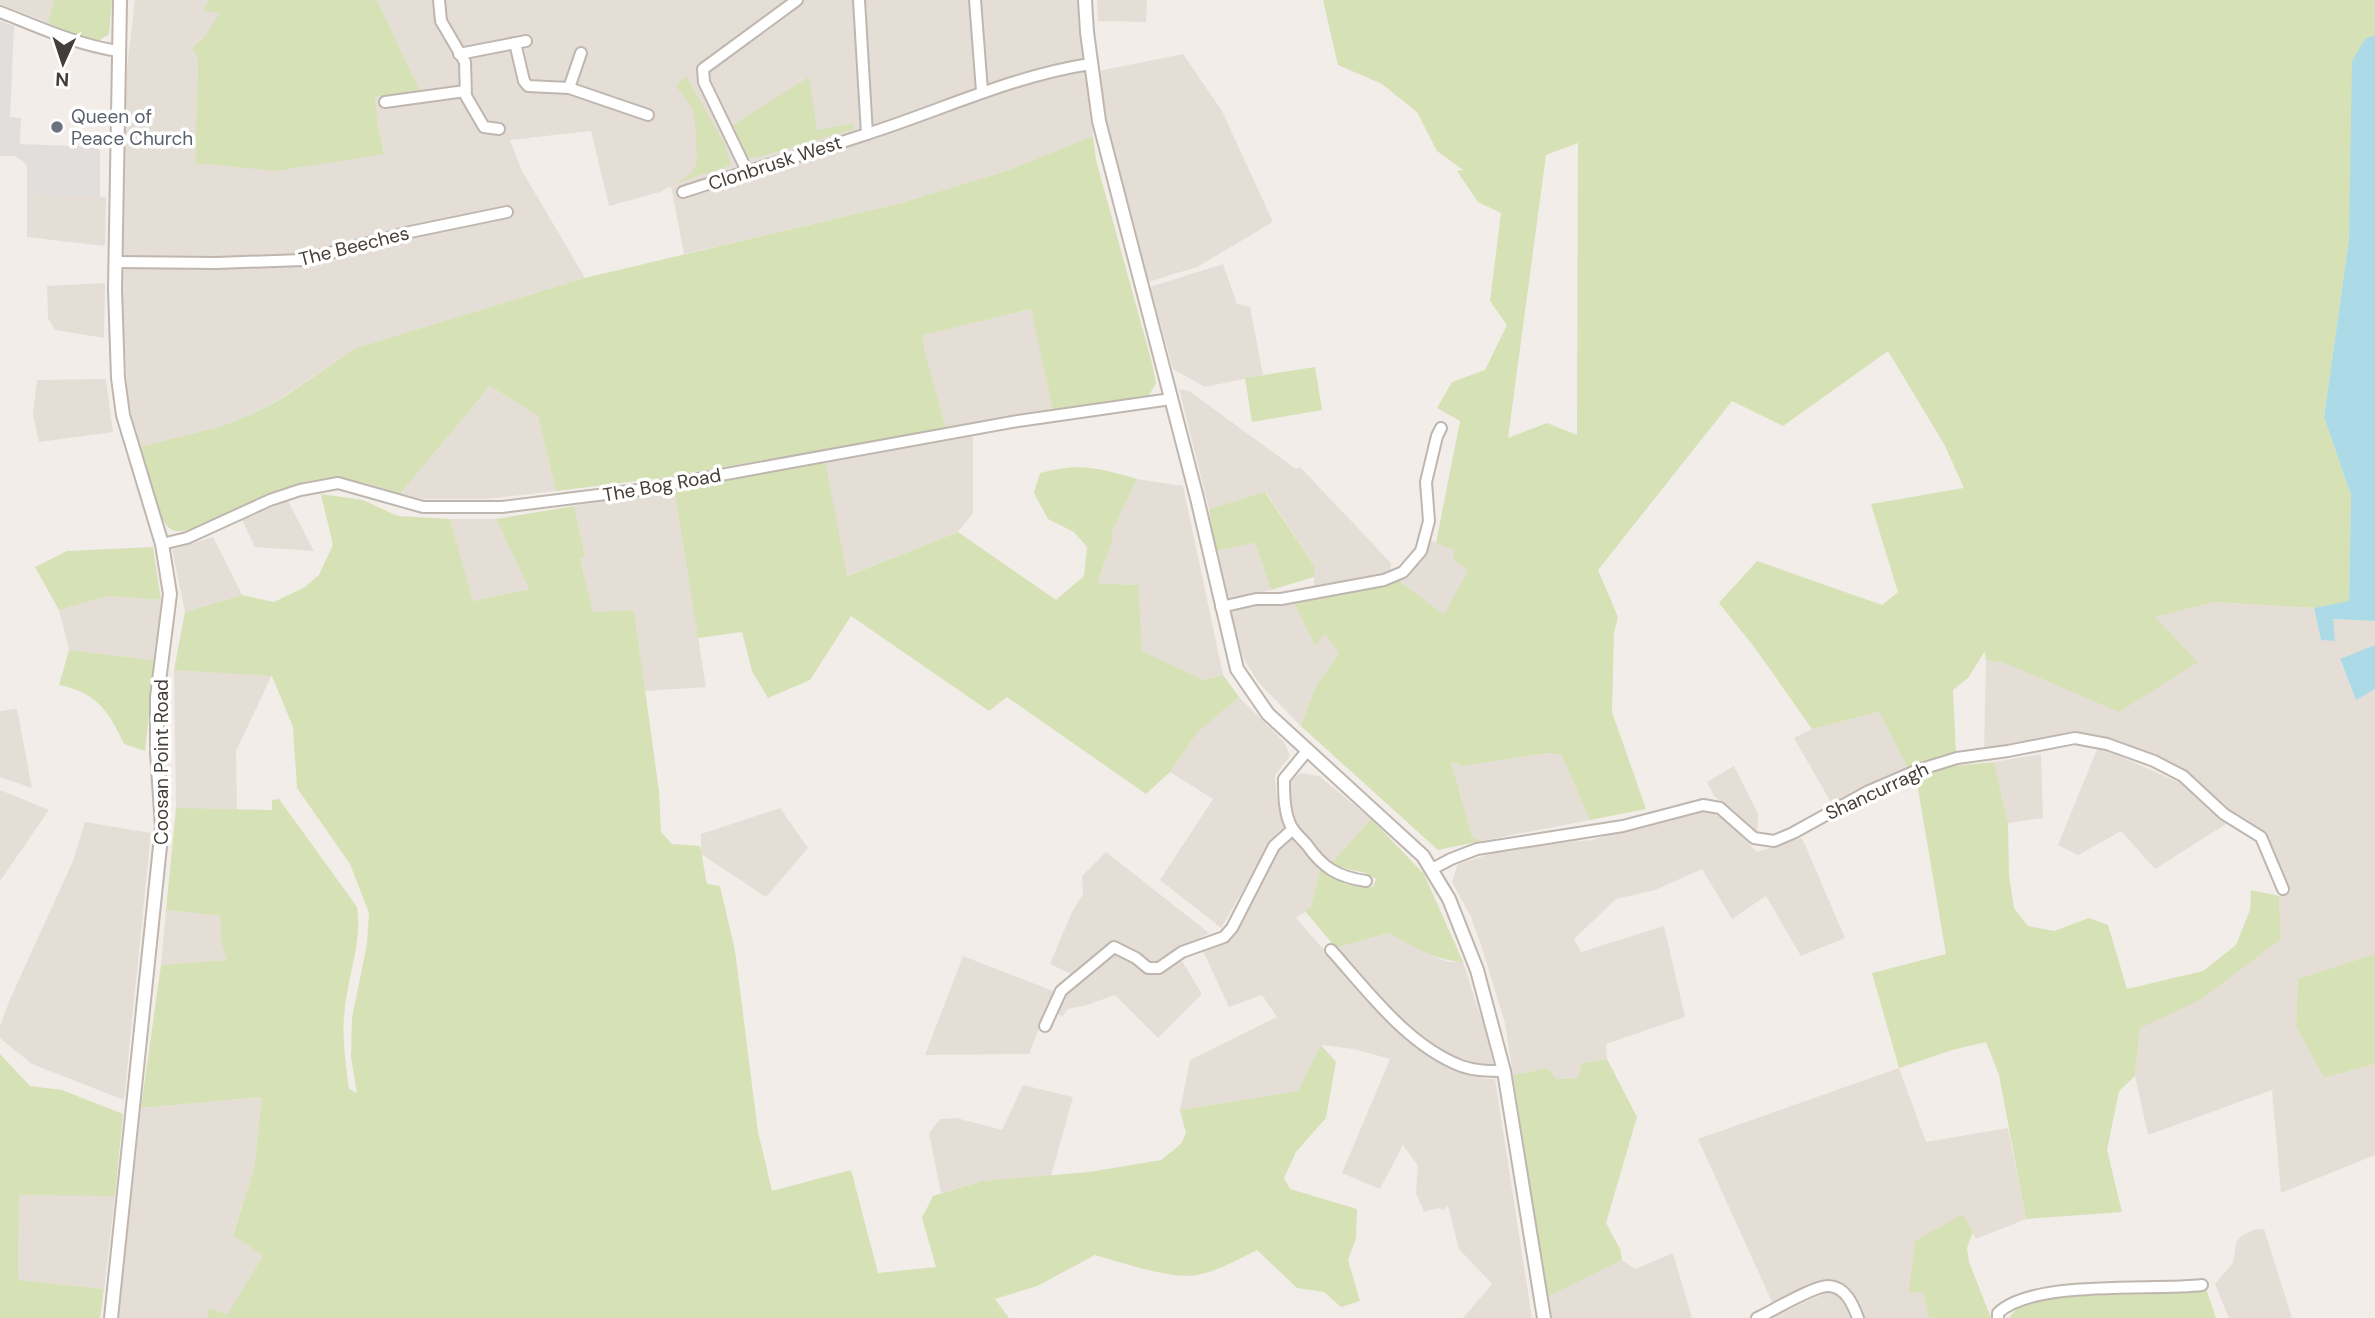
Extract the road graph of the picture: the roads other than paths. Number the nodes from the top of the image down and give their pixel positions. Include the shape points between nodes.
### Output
1 (120, 0) edge
2 (439, 0) edge
3 (797, 0) edge
4 (859, 0) edge
5 (975, 0) edge
6 (1085, 0) edge
7 (0, 12) edge
8 (118, 51) junction
9 (581, 53) dead end
10 (459, 54) junction
11 (1090, 64) junction
12 (569, 88) junction
13 (465, 91) junction
14 (982, 91) junction
15 (386, 102) dead end
16 (648, 115) dead end
17 (499, 129) dead end
18 (867, 134) junction
19 (747, 171) junction
20 (683, 192) dead end
21 (507, 212) dead end
22 (116, 262) junction
23 (1171, 399) junction
24 (1441, 428) dead end
25 (162, 544) junction
26 (1221, 607) junction
27 (1307, 751) junction
28 (1293, 829) junction
29 (1432, 869) junction
30 (1366, 881) dead end
31 (2283, 889) dead end
32 (1331, 950) dead end
33 (1045, 1026) dead end
34 (1504, 1071) junction
35 (2202, 1285) dead end
36 (111, 1318) edge
37 (1544, 1318) edge
38 (1757, 1318) edge
39 (1858, 1318) edge
40 (1998, 1318) edge

1 - 8 street, Coosan Point Road
2 - 10 street via 441,21
3 - 19 street via 703,69 704,82
4 - 18 street, Clonbrusk West
5 - 14 street
6 - 11 street
7 - 8 street via 99,49
8 - 22 street, Coosan Point Road
9 - 12 street
10 - 12 street via 520,42 528,86
10 - 13 street via 466,65
11 - 14 street, Clonbrusk West
11 - 23 street via 1099,121
12 - 16 street
13 - 15 street
13 - 17 street via 482,125
14 - 18 street, Clonbrusk West
18 - 19 street, Clonbrusk West
19 - 20 street, Clonbrusk West
21 - 22 street, The Beeches via 303,260
22 - 25 street, Coosan Point Road via 122,406
23 - 25 street, The Bog Road via 1018,421 638,490 502,507 423,507 338,483 300,489 187,538
23 - 26 street
24 - 26 street via 1426,482 1429,521 1421,551 1403,572 1384,580
25 - 36 street, Coosan Point Road via 170,594 157,697 163,827
26 - 27 street via 1237,669 1268,714
27 - 28 street via 1284,779 1284,801
27 - 29 street
28 - 30 street via 1331,871
28 - 33 street via 1274,846 1224,937 1182,952 1159,968 1148,968 1114,947 1061,991
29 - 31 street, Shancurragh via 1477,849 1623,826 1703,805 1720,808 1754,838 1773,841 1918,770 1957,758 2075,738 2107,744 2183,776 2224,814 2261,836
29 - 34 street via 1477,970
32 - 34 street via 1387,1011 1436,1055 1475,1070
34 - 37 street
35 - 40 street via 2117,1286 2031,1297 2007,1304
38 - 39 street via 1830,1286 1847,1295

